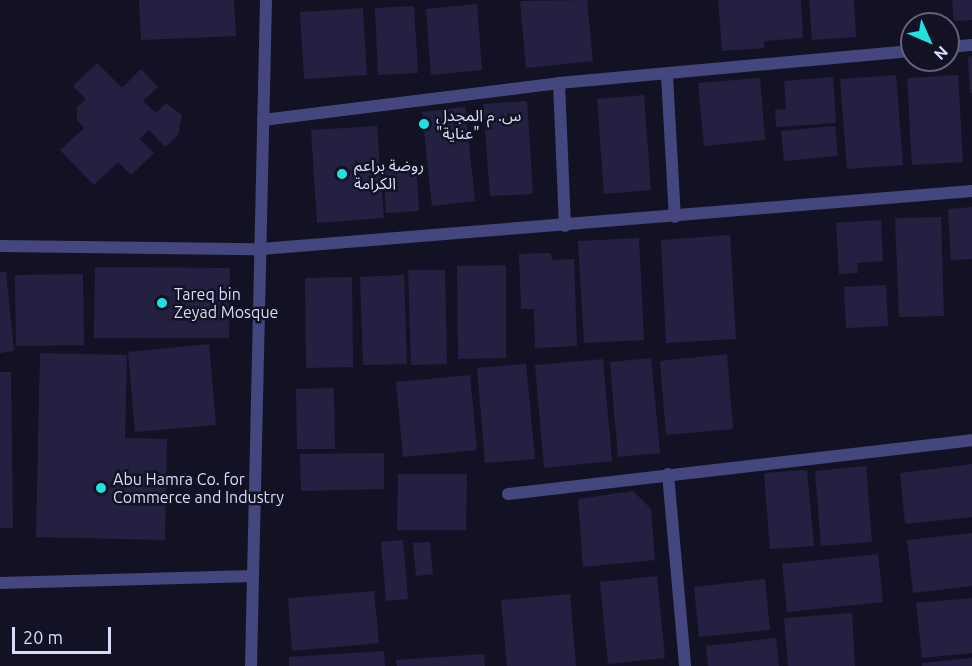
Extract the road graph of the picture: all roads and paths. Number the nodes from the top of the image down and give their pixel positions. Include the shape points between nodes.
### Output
1 (266, 0) edge
2 (900, 52) edge
3 (667, 76) junction
4 (559, 83) junction
5 (263, 120) junction
6 (972, 191) edge
7 (675, 217) junction
8 (565, 226) junction
9 (0, 246) edge
10 (261, 249) junction
11 (972, 440) edge
12 (668, 474) junction
13 (508, 494) dead end
14 (253, 576) junction
15 (0, 583) edge
16 (251, 666) edge
17 (685, 666) edge

1 - 5 street
2 - 3 street
3 - 4 street
3 - 7 street
4 - 5 street
4 - 8 street
5 - 10 street
6 - 7 street
7 - 8 street
8 - 10 street
9 - 10 street
10 - 14 street
11 - 12 street
12 - 13 street
12 - 17 street
14 - 15 street
14 - 16 street

